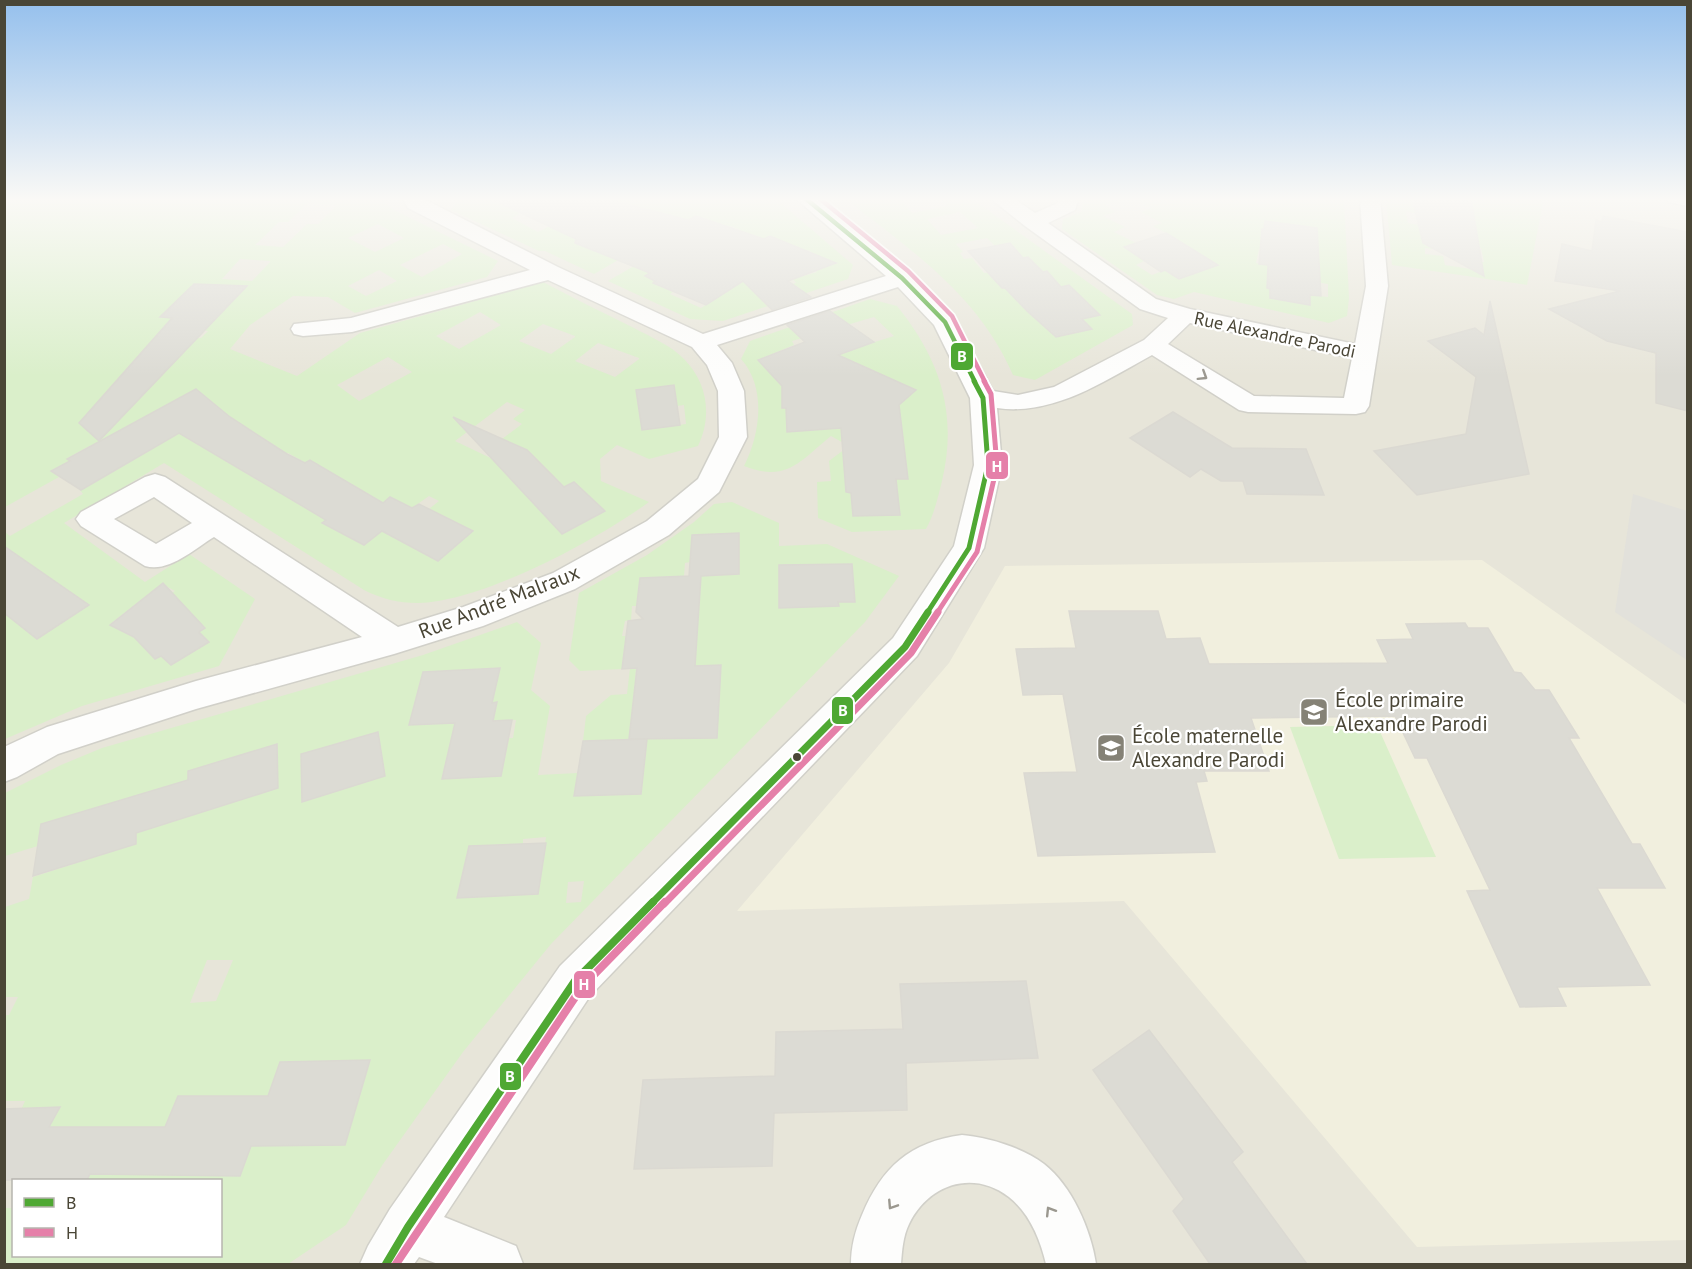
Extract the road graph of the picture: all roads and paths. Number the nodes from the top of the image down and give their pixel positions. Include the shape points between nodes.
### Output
1 (521, 257) edge
2 (877, 257) edge
3 (1082, 257) edge
4 (1375, 257) edge
5 (550, 272) junction
6 (902, 278) junction
7 (1185, 315) junction
8 (303, 329) dead end
9 (701, 342) junction
10 (1153, 345) junction
11 (1366, 354) junction
12 (983, 398) junction
13 (215, 523) dead end
14 (393, 641) junction
15 (4, 766) edge
16 (397, 1246) edge
17 (498, 1264) edge
18 (876, 1264) edge
19 (1071, 1264) edge

1 - 5 street, Rue André Malraux
2 - 6 street
3 - 7 street, Rue Alexandre Parodi via 1148,304
4 - 11 street, Rue Alexandre Parodi via 1377,286
5 - 8 street via 352,325
5 - 9 street, Rue André Malraux
6 - 9 street
6 - 12 street via 945,322
7 - 10 street, Rue Alexandre Parodi
7 - 11 street, Rue Alexandre Parodi
9 - 14 street, Rue André Malraux via 719,363 731,391 733,437 709,485 658,528 564,581 472,617
10 -> 11 street, Rue Alexandre Parodi via 1248,404 1356,406
10 - 12 street, Rue Alexandre Parodi via 1062,393 1018,403
12 - 16 street via 988,465 969,548 905,647 575,981
13 - 14 street, Rue André Malraux
14 - 15 street, Rue André Malraux via 196,695 47,742
16 - 17 street
19 -> 18 street via 1068,1244 1051,1209 1026,1180 996,1164 964,1158 933,1165 906,1184 886,1213

